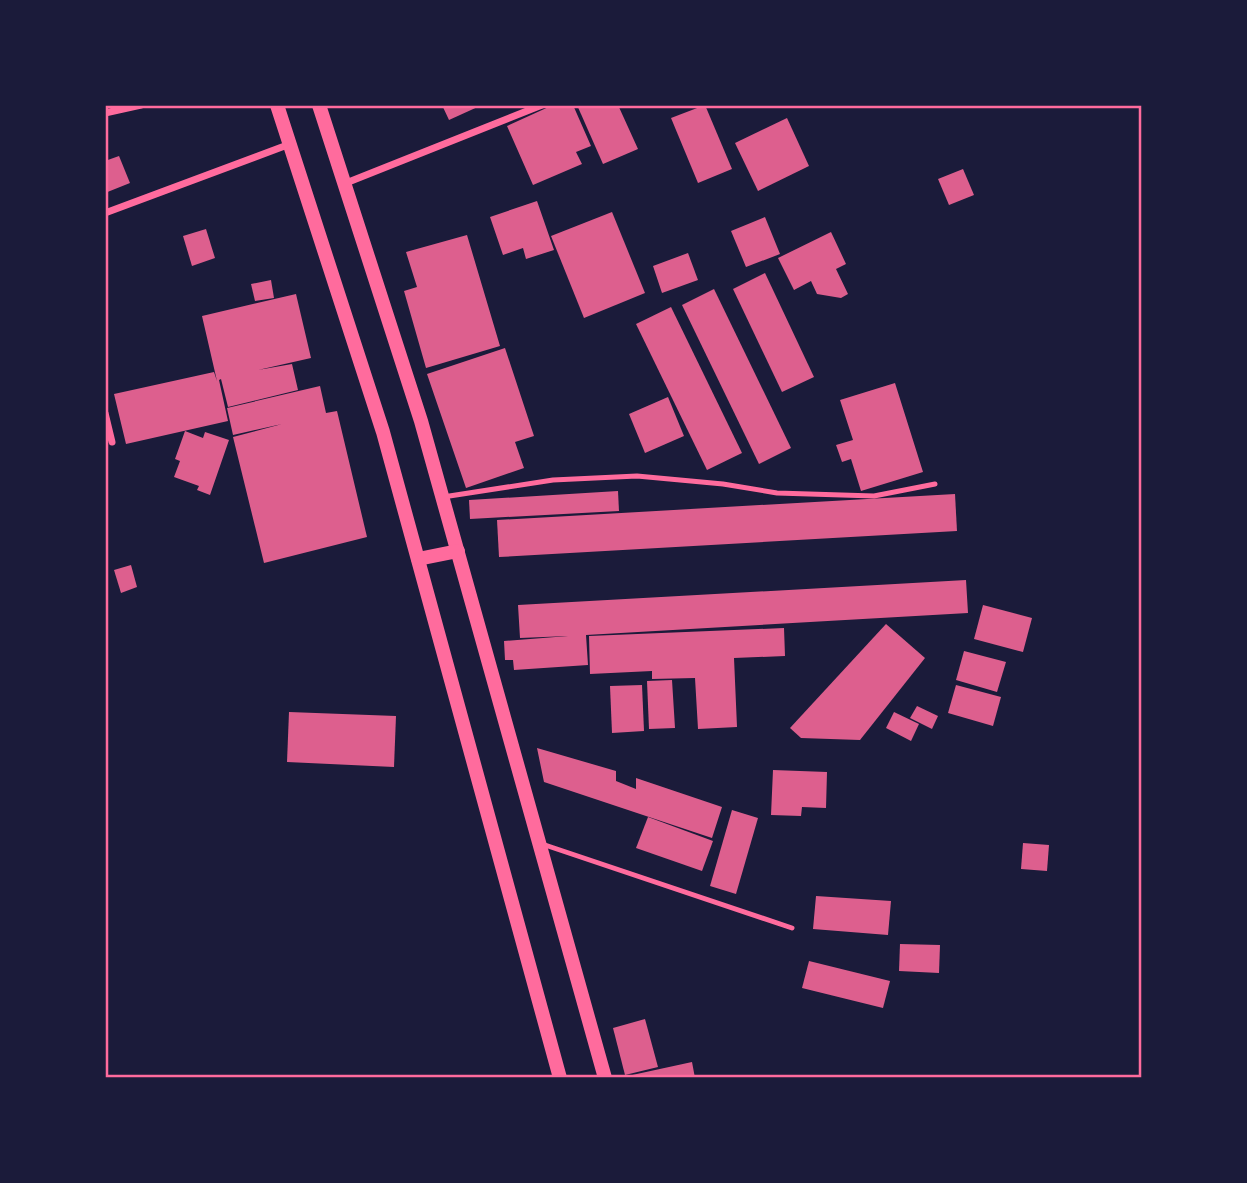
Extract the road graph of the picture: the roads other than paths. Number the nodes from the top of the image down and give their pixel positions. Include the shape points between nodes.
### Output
1 (141, 105) edge
2 (277, 105) edge
3 (319, 105) edge
4 (542, 105) edge
5 (105, 113) edge
6 (290, 144) junction
7 (346, 183) junction
8 (105, 213) edge
9 (105, 413) edge
10 (112, 442) dead end
11 (935, 485) dead end
12 (443, 497) junction
13 (458, 551) junction
14 (418, 559) junction
15 (539, 843) junction
16 (792, 928) dead end
17 (560, 1078) edge
18 (605, 1078) edge

1 - 5 street
2 - 6 main road
3 - 7 main road
4 - 7 street
6 - 8 street
6 - 14 main road via 383,432
7 - 12 main road
9 - 10 street
11 - 12 lane via 874,496 777,494 637,476 553,480
12 - 13 main road
13 - 14 main road
13 - 15 main road
14 - 17 main road
15 - 16 lane
15 - 18 main road

